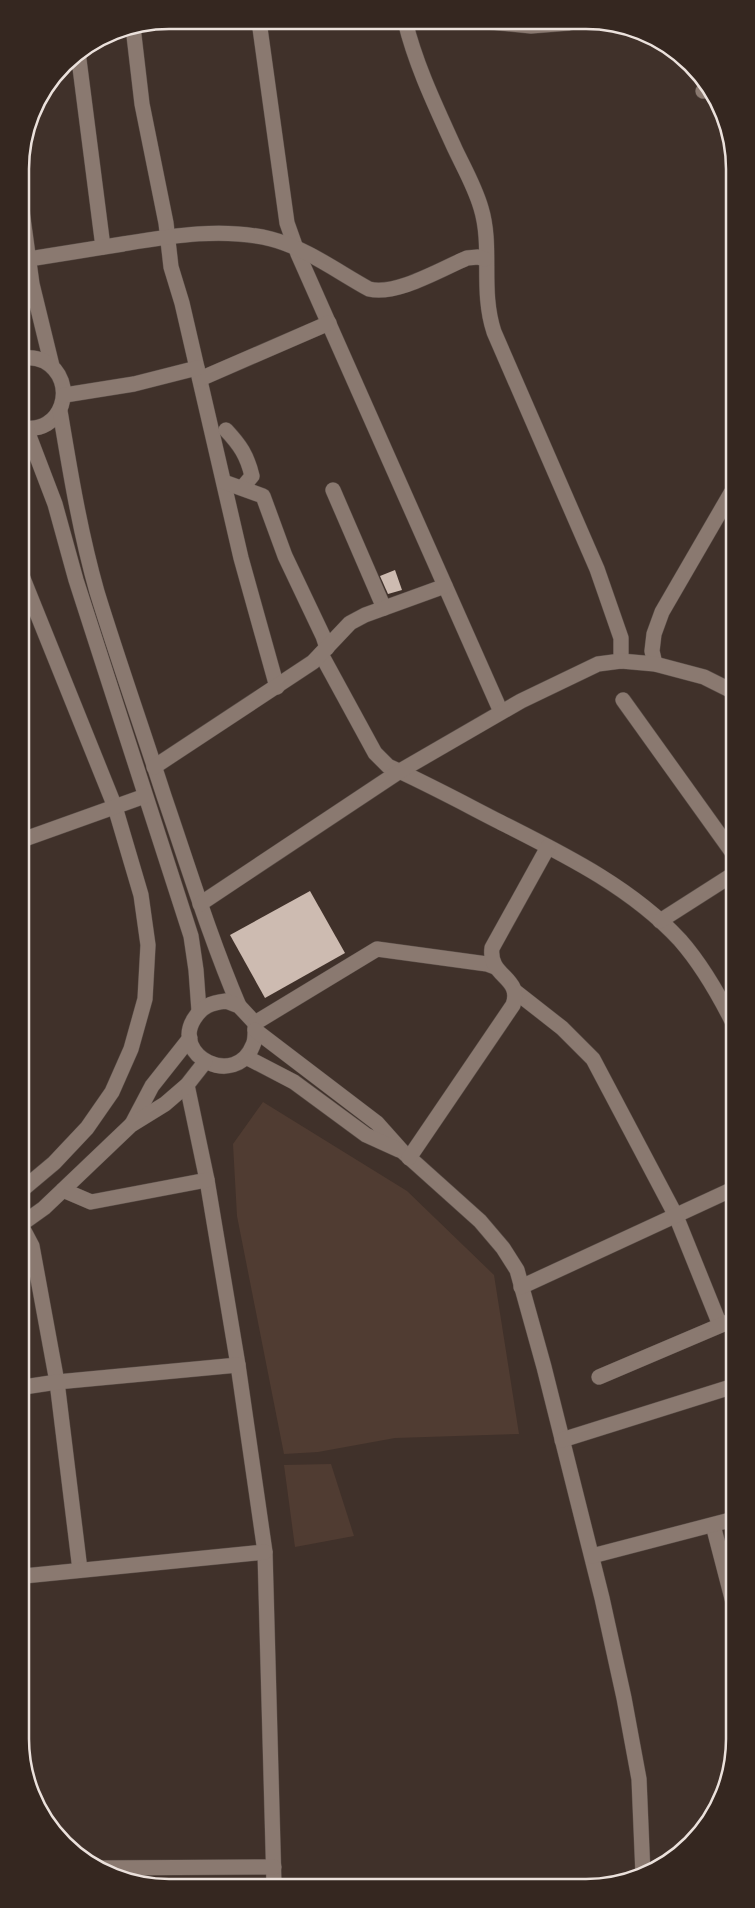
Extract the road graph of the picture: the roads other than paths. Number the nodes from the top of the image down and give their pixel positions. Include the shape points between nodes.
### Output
1 (259, 29) edge
2 (407, 29) edge
3 (134, 34) edge
4 (79, 61) edge
5 (168, 236) junction
6 (102, 247) junction
7 (295, 248) junction
8 (29, 259) joint
9 (485, 259) junction
10 (329, 323) junction
11 (29, 358) edge
12 (52, 366) junction
13 (198, 374) junction
14 (64, 395) junction
15 (60, 410) junction
16 (29, 428) edge
17 (226, 430) dead end
18 (29, 440) edge
19 (224, 482) junction
20 (242, 488) junction
21 (333, 490) dead end
22 (726, 502) edge
23 (445, 586) junction
24 (29, 593) edge
25 (384, 608) junction
26 (324, 651) junction
27 (621, 661) junction
28 (654, 664) junction
29 (277, 687) junction
30 (726, 688) edge
31 (623, 700) dead end
32 (502, 712) junction
33 (154, 767) junction
34 (400, 771) junction
35 (145, 796) junction
36 (115, 807) junction
37 (29, 838) edge
38 (726, 844) edge
39 (548, 847) junction
40 (726, 879) edge
41 (200, 904) junction
42 (660, 922) junction
43 (495, 967) junction
44 (516, 992) junction
45 (239, 1006) junction
46 (726, 1009) edge
47 (199, 1011) junction
48 (255, 1026) junction
49 (190, 1038) junction
50 (246, 1057) junction
51 (205, 1062) junction
52 (187, 1085) junction
53 (131, 1125) junction
54 (406, 1155) junction
55 (206, 1180) junction
56 (29, 1184) edge
57 (63, 1190) junction
58 (726, 1192) edge
59 (676, 1216) junction
60 (29, 1219) edge
61 (29, 1240) edge
62 (521, 1287) junction
63 (726, 1320) edge
64 (726, 1322) edge
65 (238, 1365) junction
66 (599, 1377) dead end
67 (57, 1382) junction
68 (29, 1386) edge
69 (726, 1389) edge
70 (562, 1440) junction
71 (726, 1521) edge
72 (713, 1525) junction
73 (265, 1552) junction
74 (592, 1556) junction
75 (80, 1570) junction
76 (29, 1575) edge
77 (726, 1575) edge
78 (274, 1867) junction
79 (644, 1867) edge
80 (114, 1868) edge
81 (274, 1879) edge

1 - 7 street via 287,223
2 - 9 street via 432,101 481,208
3 - 5 street via 142,104
4 - 6 street
5 - 6 street
5 - 7 street via 242,234 271,239
5 - 13 street via 171,267
6 - 8 street
7 - 9 street via 378,292 401,287 467,258
7 - 10 street
8 - 12 street
9 - 27 street via 486,298 494,332 597,569 621,638
10 - 13 street
10 - 23 street
11 - 12 street via 40,359
12 - 14 street via 62,379
13 - 14 street
13 - 19 street
14 - 15 street
15 - 16 street via 51,421 40,427
15 - 33 street via 74,496 97,591
17 - 20 street via 245,453 252,476
18 - 35 street via 55,504
19 - 20 street
19 - 29 street via 241,558
20 - 26 street via 263,496 285,556 323,636
21 - 25 street
22 - 28 street via 662,612 654,634
23 - 25 street
23 - 32 street
24 - 36 street
25 - 26 street via 350,623
26 - 29 street
26 - 34 street via 375,752 388,766
27 - 28 street
27 - 32 street via 598,664 570,676
28 - 30 street via 704,677
29 - 33 street
31 - 38 street
32 - 34 street
33 - 41 street
34 - 39 street
34 - 41 street
35 - 36 street
35 - 47 street via 191,936
36 - 37 street
36 - 56 street via 141,895 148,945 145,999 131,1050 112,1092 87,1128
39 - 42 street via 642,904
39 - 43 street via 492,948 490,957
40 - 42 street
41 - 45 street
42 - 46 street via 680,940 712,982
43 - 44 street
43 - 48 street via 377,949
44 - 54 street via 513,1005
44 - 59 street via 562,1028 593,1059
45 - 47 street via 226,1001 211,1003
45 - 48 street
47 - 49 street via 191,1023
48 - 50 street via 254,1044
48 - 54 street via 378,1123
49 - 51 street via 195,1052
49 - 53 street via 152,1086
50 - 51 street via 234,1065 219,1067
50 - 54 street via 294,1082 366,1135
51 - 52 street
52 - 53 street via 165,1104
52 - 55 street
53 - 57 street
54 - 62 street via 480,1221 504,1248
55 - 57 street via 91,1202
55 - 65 street
57 - 60 street
58 - 59 street
59 - 62 street
59 - 63 street
61 - 67 street
62 - 70 street
64 - 66 street
65 - 67 street
65 - 73 street
67 - 68 street
67 - 75 street
69 - 70 street
70 - 74 street
71 - 72 street
72 - 74 street
72 - 77 street
73 - 75 street
73 - 78 street
74 - 79 street via 640,1779
75 - 76 street
78 - 80 street
78 - 81 street

